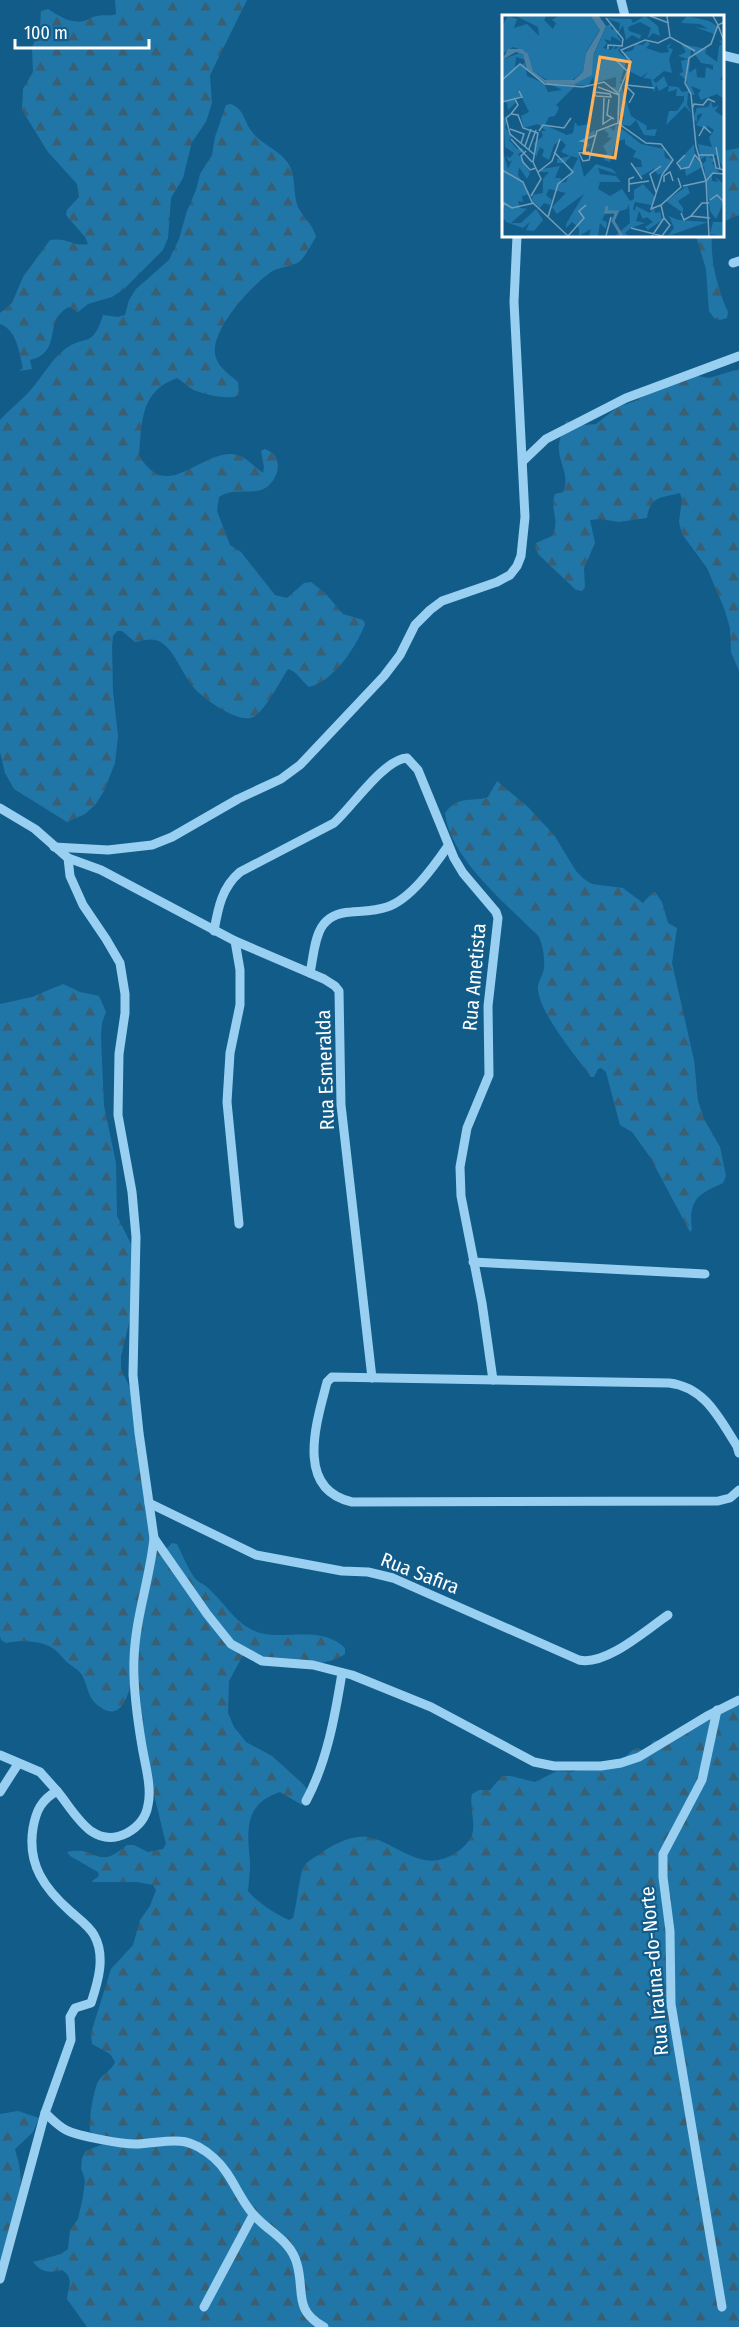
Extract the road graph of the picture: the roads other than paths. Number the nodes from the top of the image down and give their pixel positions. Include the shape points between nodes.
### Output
1 (621, 0) edge
2 (625, 15) edge
3 (724, 55) edge
4 (739, 59) edge
5 (517, 237) edge
6 (739, 356) edge
7 (523, 461) junction
8 (0, 808) edge
9 (448, 846) junction
10 (54, 847) junction
11 (68, 858) junction
12 (214, 931) junction
13 (235, 941) junction
14 (310, 973) junction
15 (239, 1224) dead end
16 (473, 1262) junction
17 (705, 1274) dead end
18 (372, 1378) junction
19 (493, 1380) junction
20 (739, 1453) edge
21 (739, 1490) edge
22 (149, 1503) junction
23 (154, 1538) junction
24 (668, 1615) dead end
25 (342, 1673) junction
26 (739, 1700) edge
27 (717, 1710) junction
28 (0, 1755) edge
29 (16, 1766) junction
30 (0, 1775) edge
31 (57, 1791) junction
32 (0, 1792) edge
33 (306, 1801) dead end
34 (45, 2113) junction
35 (253, 2215) junction
36 (0, 2279) edge
37 (204, 2307) dead end
38 (722, 2307) dead end
39 (324, 2327) edge

1 - 2 street
3 - 4 street
5 - 7 street via 514,302
6 - 7 street via 627,398 546,439
7 - 10 street via 524,537 517,566 497,582 456,595 430,609 384,676 300,765 152,845 108,850
8 - 10 street, Rua Esmeralda via 35,829
9 - 12 street, Rua Ametista via 418,770 413,762 402,758 381,773 347,812 333,822 231,880 218,908
9 - 14 street via 429,873 388,907 327,918 320,929
9 - 16 street, Rua Ametista via 463,873 498,918 488,1006 489,1076 467,1128 460,1167 461,1197
10 - 11 street, Rua Esmeralda
11 - 12 street, Rua Esmeralda via 101,870
11 - 22 street via 70,876 83,905 120,963 125,994 118,1115 136,1237 133,1375
12 - 13 street, Rua Esmeralda
13 - 14 street, Rua Esmeralda
13 - 15 street via 240,1005 230,1053 227,1102
14 - 18 street, Rua Esmeralda via 336,986 340,997 341,1105
16 - 17 street
16 - 19 street, Rua Ametista
18 - 19 street
18 - 21 street via 328,1380 314,1434 320,1478 328,1490 346,1501 718,1501
19 - 20 street via 684,1386 710,1404
22 - 23 street
22 - 24 street, Rua Safira via 250,1553 393,1578 579,1660 605,1657
23 - 25 street via 189,1592 231,1644 262,1660 313,1665
23 - 31 street via 134,1657 135,1700 149,1790 147,1813 122,1836 103,1837 85,1829
25 - 27 street via 402,1694 508,1750 554,1766 621,1763
25 - 33 street via 318,1778
26 - 27 street
27 - 38 street, Rua Iraúna-do-Norte via 702,1780 663,1854 663,1877 670,1931 671,2004
28 - 29 street
29 - 30 street
29 - 31 street via 40,1772
29 - 32 street
31 - 34 street via 42,1801 34,1822 34,1866 43,1884 94,1934 100,1966 91,2003 75,2008 70,2017 71,2040
34 - 35 street via 64,2129 77,2133 136,2144 182,2139 199,2146 225,2170
34 - 36 street
35 - 37 street
35 - 39 street via 292,2250 305,2310

